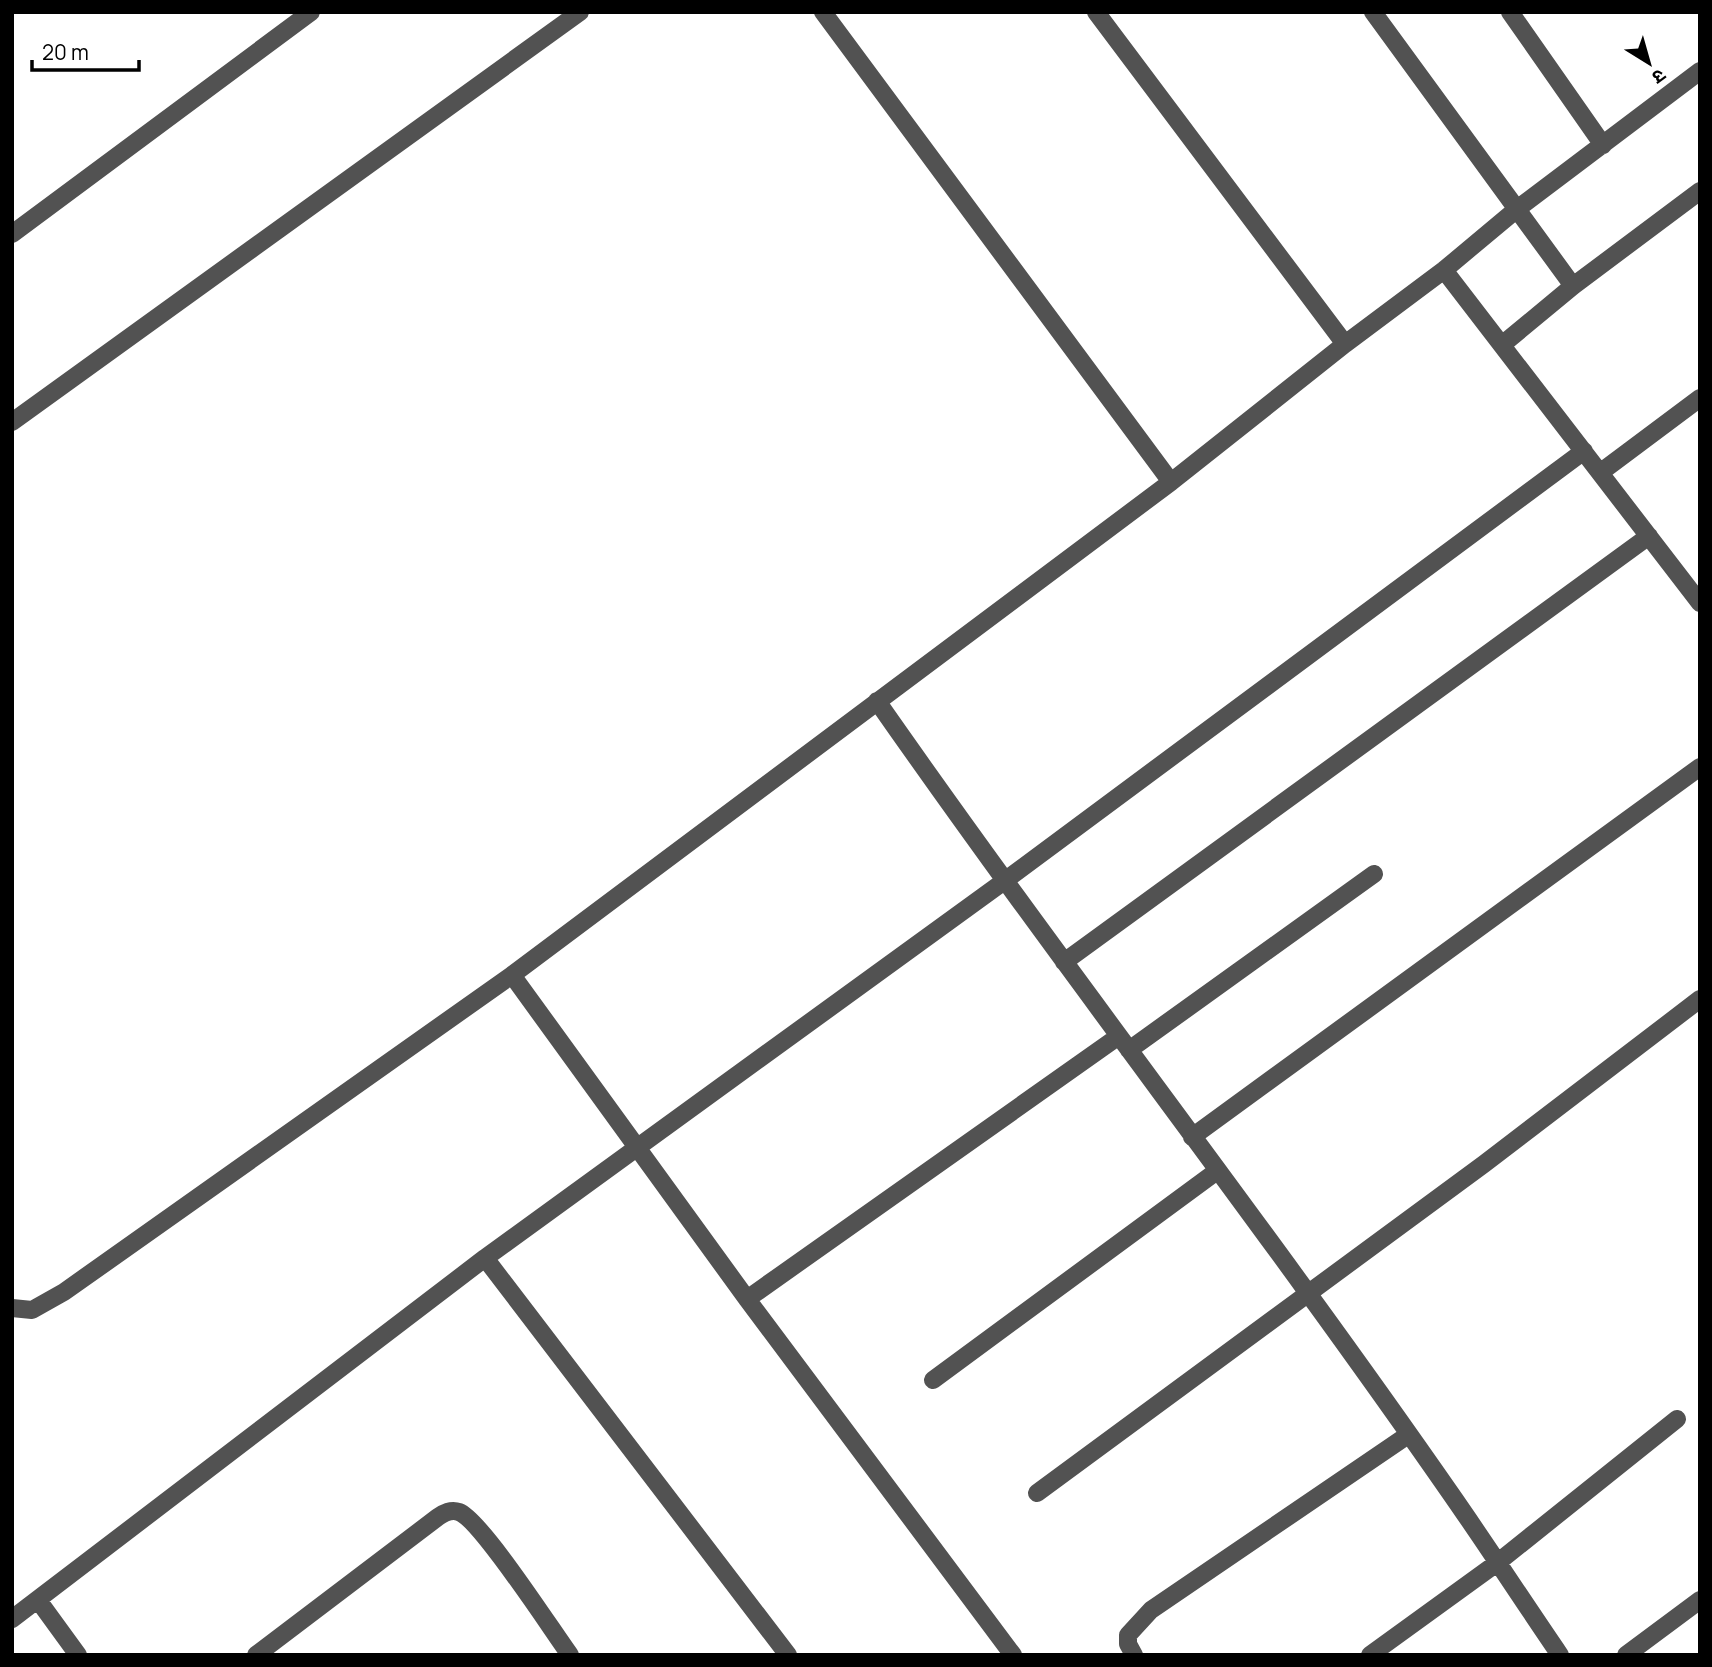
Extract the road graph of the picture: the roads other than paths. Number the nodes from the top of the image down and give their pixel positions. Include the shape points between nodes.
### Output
1 (311, 12) edge
2 (580, 12) edge
3 (823, 12) edge
4 (1096, 12) edge
5 (1373, 12) edge
6 (1510, 12) edge
7 (1700, 71) edge
8 (1603, 145) junction
9 (1700, 191) edge
10 (1517, 209) junction
11 (12, 234) edge
12 (1444, 270) junction
13 (1573, 285) junction
14 (1345, 344) junction
15 (1503, 344) junction
16 (1700, 398) edge
17 (12, 422) edge
18 (1584, 451) junction
19 (1601, 472) junction
20 (1171, 482) junction
21 (1649, 536) junction
22 (1700, 603) edge
23 (877, 701) junction
24 (1700, 767) edge
25 (1374, 874) dead end
26 (1003, 882) junction
27 (1064, 962) junction
28 (512, 975) junction
29 (1700, 999) edge
30 (1124, 1043) junction
31 (1192, 1137) junction
32 (636, 1147) junction
33 (1216, 1171) junction
34 (485, 1258) junction
35 (1306, 1294) junction
36 (747, 1299) junction
37 (12, 1308) edge
38 (933, 1380) dead end
39 (1677, 1419) dead end
40 (1408, 1436) junction
41 (1037, 1493) dead end
42 (1497, 1563) junction
43 (38, 1600) junction
44 (1700, 1600) edge
45 (12, 1619) edge
46 (78, 1655) edge
47 (256, 1655) edge
48 (570, 1655) edge
49 (788, 1655) edge
50 (1013, 1655) edge
51 (1134, 1655) edge
52 (1370, 1655) edge
53 (1560, 1655) edge
54 (1626, 1655) edge

1 - 11 street
2 - 17 street
3 - 20 street
4 - 14 street
5 - 10 street
6 - 8 street
7 - 8 street
8 - 10 street
9 - 13 street
10 - 12 street
10 - 13 street
12 - 14 street
12 - 15 street
13 - 15 street
14 - 20 street
15 - 18 street
16 - 19 street
18 - 19 street
18 - 26 street
19 - 21 street
20 - 23 street
21 - 22 street
21 - 27 street
23 - 26 street
23 - 28 street
24 - 31 street
25 - 30 street
26 - 27 street
26 - 32 street
27 - 30 street
28 - 32 street
28 - 37 street via 64,1292 32,1310
29 - 35 street
30 - 31 street
30 - 36 street
31 - 33 street
32 - 34 street
32 - 36 street
33 - 35 street
33 - 38 street
34 - 43 street
34 - 49 street
35 - 40 street
35 - 41 street
36 - 50 street
39 - 42 street
40 - 42 street
40 - 51 street via 1144,1615 1128,1635
42 - 52 street
42 - 53 street
43 - 45 street
43 - 46 street
44 - 54 street
47 - 48 street via 452,1511 460,1512 480,1531

